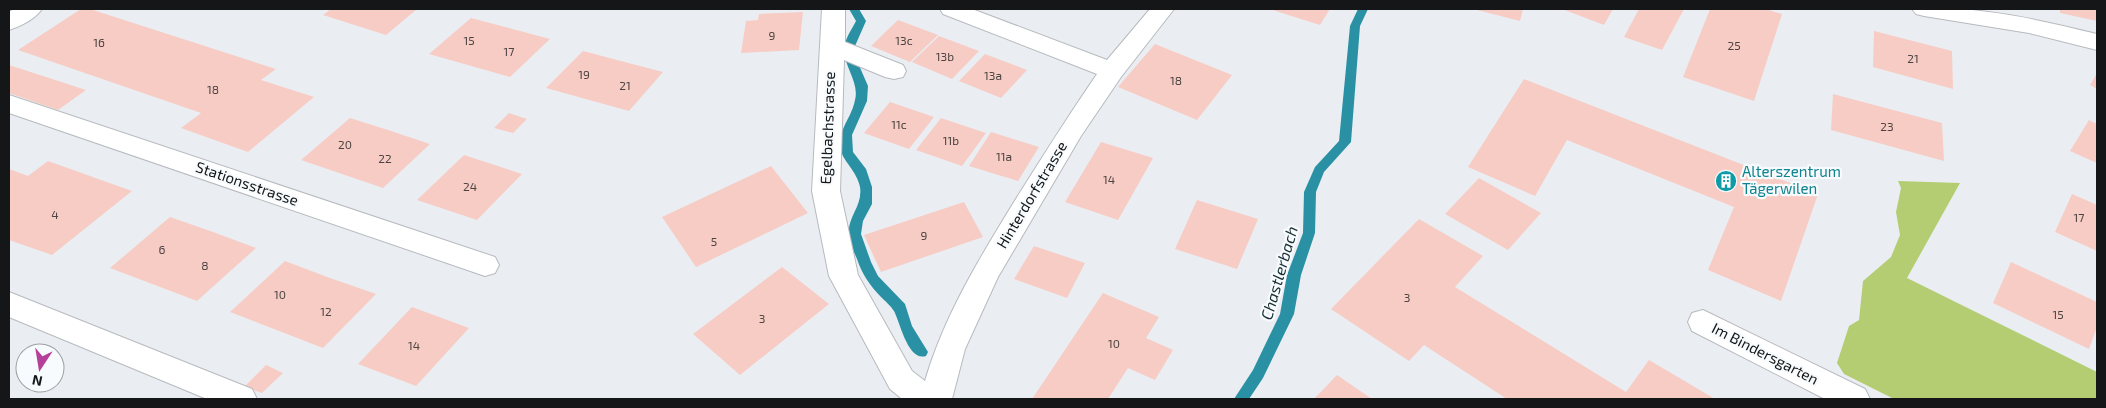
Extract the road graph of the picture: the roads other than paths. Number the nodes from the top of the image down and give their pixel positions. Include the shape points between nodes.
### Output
1 (30, 9) edge
2 (834, 9) edge
3 (951, 9) edge
4 (1162, 9) edge
5 (1924, 9) edge
6 (9, 22) edge
7 (2097, 42) edge
8 (845, 51) junction
9 (894, 71) dead end
10 (1112, 71) junction
11 (9, 104) edge
12 (485, 265) dead end
13 (9, 304) edge
14 (1703, 322) dead end
15 (241, 399) edge
16 (925, 399) edge
17 (936, 399) edge
18 (1854, 399) edge

1 - 6 street
2 - 8 street, Egelbachstrasse
3 - 10 street
4 - 10 street, Hinterdorfstrasse
5 - 7 street via 2029,26
8 - 9 street
8 - 16 street, Egelbachstrasse via 826,191 844,276 901,380
10 - 17 street, Hinterdorfstrasse via 985,273 950,349
11 - 12 street, Stationsstrasse
13 - 15 street
14 - 18 street, Im Bindersgarten

